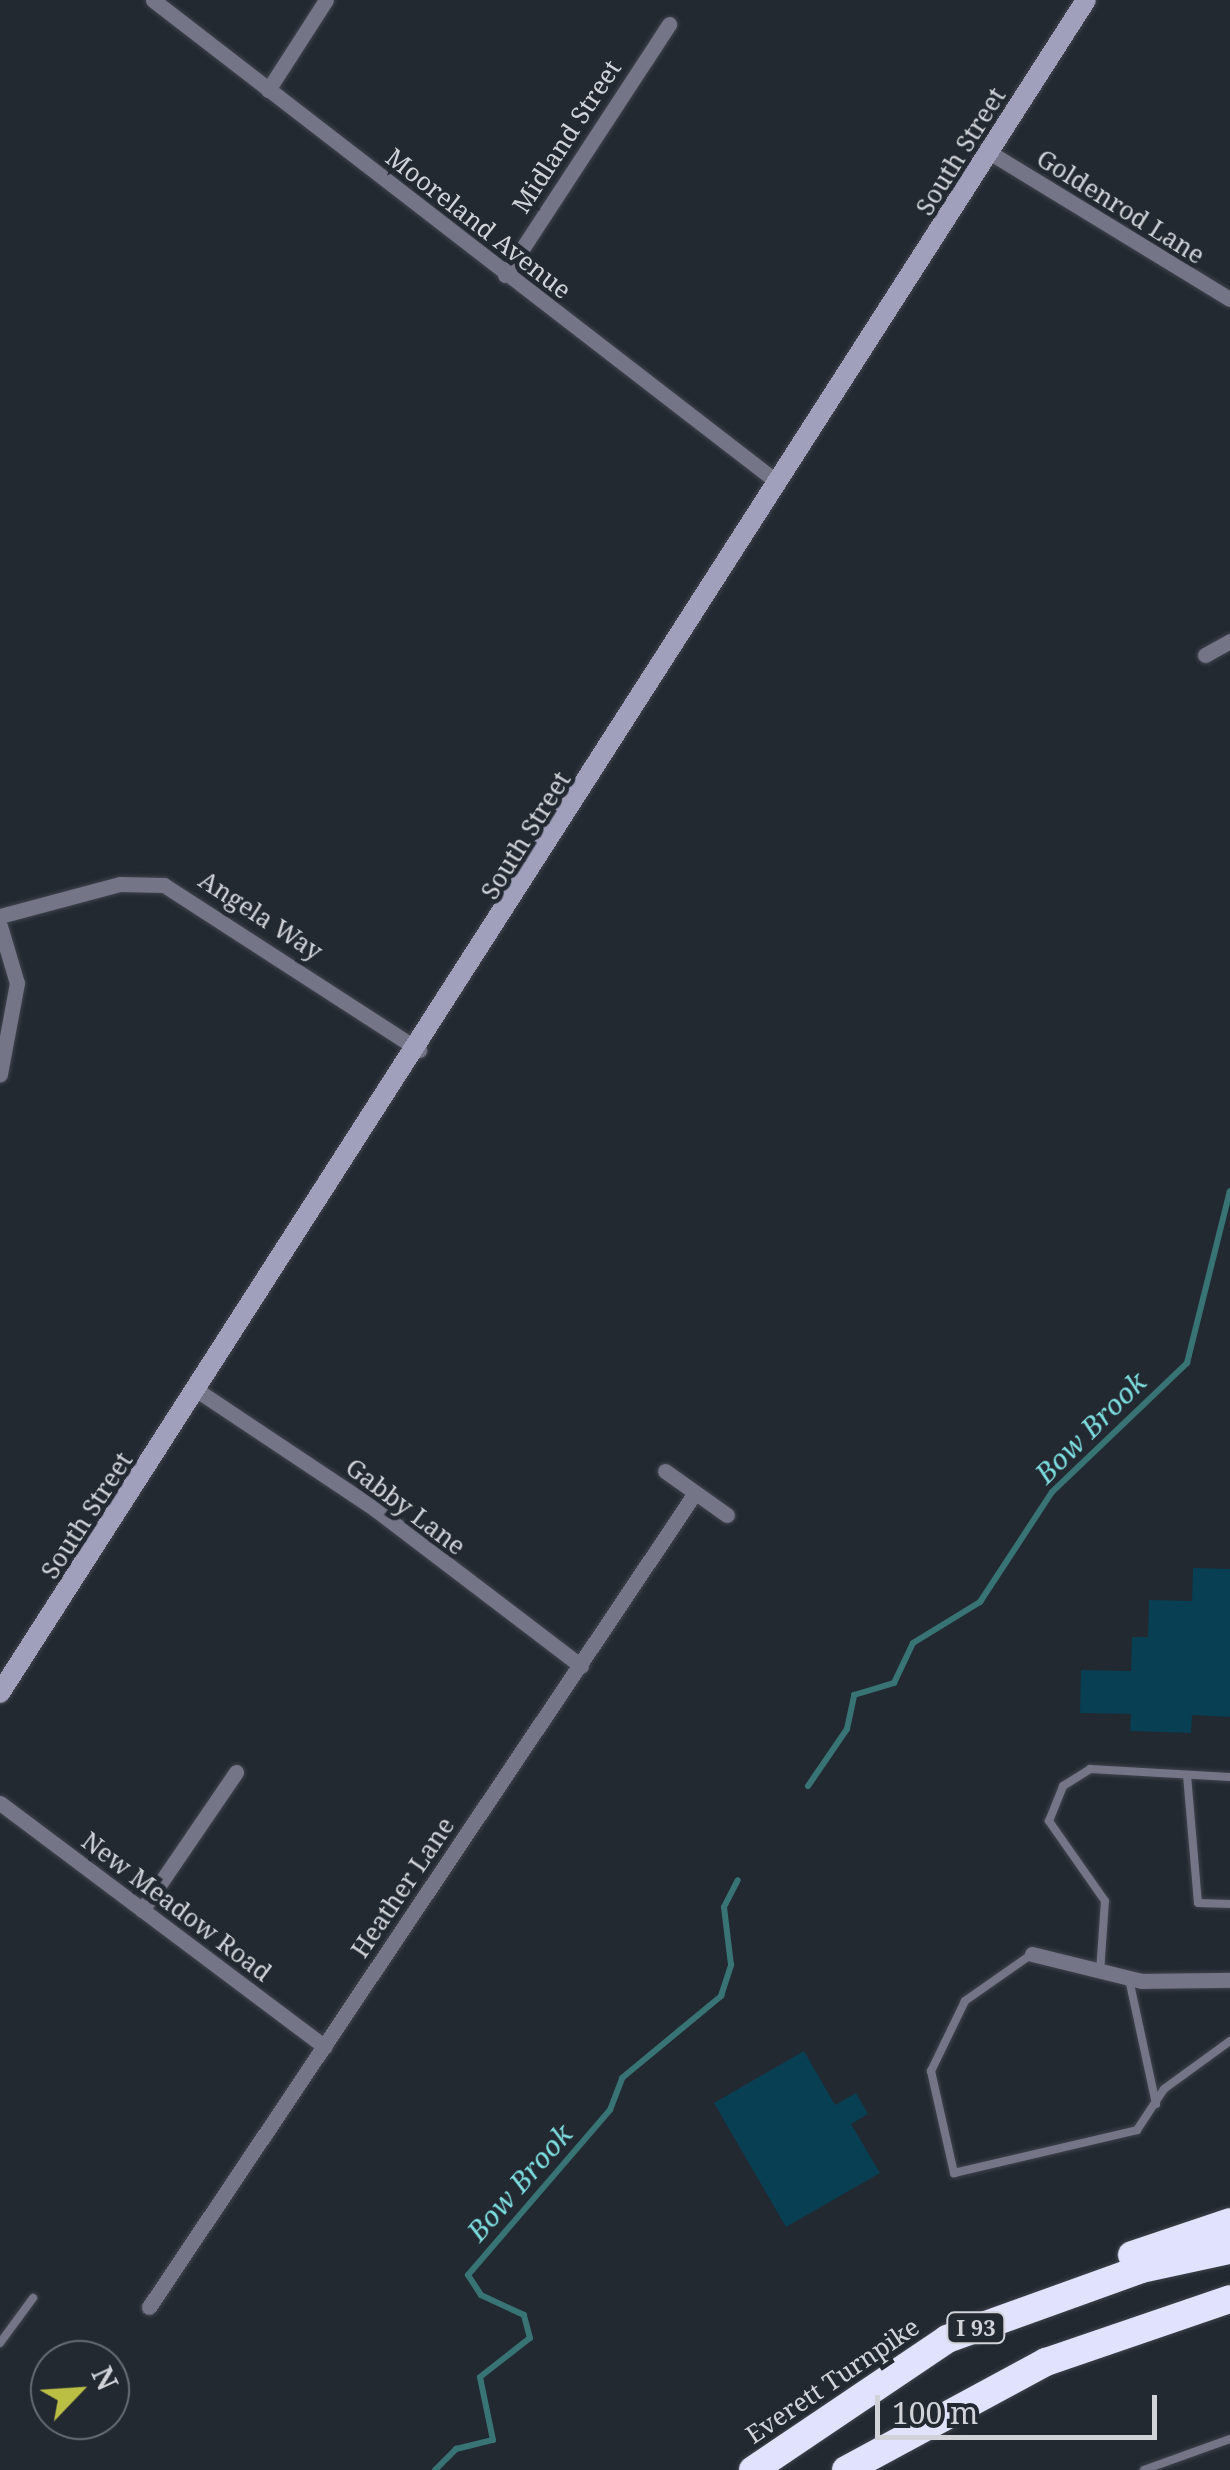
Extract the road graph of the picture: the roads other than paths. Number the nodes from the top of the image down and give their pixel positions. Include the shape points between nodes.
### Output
1 (153, 0) edge
2 (326, 0) edge
3 (1086, 0) edge
4 (668, 24) dead end
5 (268, 90) junction
6 (989, 152) junction
7 (505, 275) junction
8 (1230, 298) edge
9 (777, 482) junction
10 (1230, 641) edge
11 (1205, 654) dead end
12 (0, 916) edge
13 (0, 926) edge
14 (419, 1050) junction
15 (0, 1074) edge
16 (198, 1391) junction
17 (665, 1471) dead end
18 (695, 1493) junction
19 (727, 1515) dead end
20 (581, 1666) junction
21 (0, 1692) edge
22 (236, 1772) dead end
23 (1187, 1776) junction
24 (1230, 1777) edge
25 (0, 1803) edge
26 (1230, 1904) edge
27 (142, 1910) junction
28 (1032, 1954) joint
29 (1100, 1974) junction
30 (1129, 1979) junction
31 (1230, 1980) edge
32 (1230, 2042) edge
33 (326, 2048) junction
34 (1156, 2104) junction
35 (1230, 2222) edge
36 (1230, 2250) edge
37 (33, 2298) dead end
38 (1230, 2299) edge
39 (148, 2307) dead end
40 (1230, 2310) edge
41 (1151, 2323) junction
42 (947, 2338) junction
43 (0, 2343) edge
44 (1230, 2439) edge
45 (752, 2470) edge
46 (846, 2470) edge
47 (1144, 2470) edge

1 - 5 street, Mooreland Avenue
2 - 5 street
3 - 6 main road, South Street
4 - 7 street, Midland Street
5 - 7 street, Mooreland Avenue
6 - 8 street, Goldenrod Lane
6 - 9 main road, South Street
7 - 9 street, Mooreland Avenue
9 - 14 main road, South Street
10 - 11 street
12 - 14 street, Angela Way via 120,884 164,885
13 - 15 street via 16,983
14 - 16 main road, South Street
16 - 20 street, Gabby Lane via 374,1509
16 - 21 main road, South Street
17 - 18 street
18 - 19 street
18 - 20 street, Heather Lane
20 - 33 street, Heather Lane
22 - 27 street
23 - 24 lane
23 - 26 lane via 1198,1903
23 - 29 lane via 1090,1769 1062,1786 1049,1820 1105,1901
25 - 27 street, New Meadow Road
27 - 33 street, New Meadow Road
28 - 29 street
28 - 34 lane via 964,2001 931,2071 948,2166 964,2174 1123,2136
29 - 30 street
30 - 31 street
30 - 34 lane
32 - 34 lane
33 - 39 street, Heather Lane
35 - 42 highway via 1084,2272
36 - 42 highway, Everett Turnpike / I 93 via 1141,2269
37 - 43 lane
38 - 41 highway, I 93
40 - 41 highway
41 - 46 highway, I 93 via 927,2418
42 - 45 highway, Everett Turnpike / I 93
44 - 47 lane

